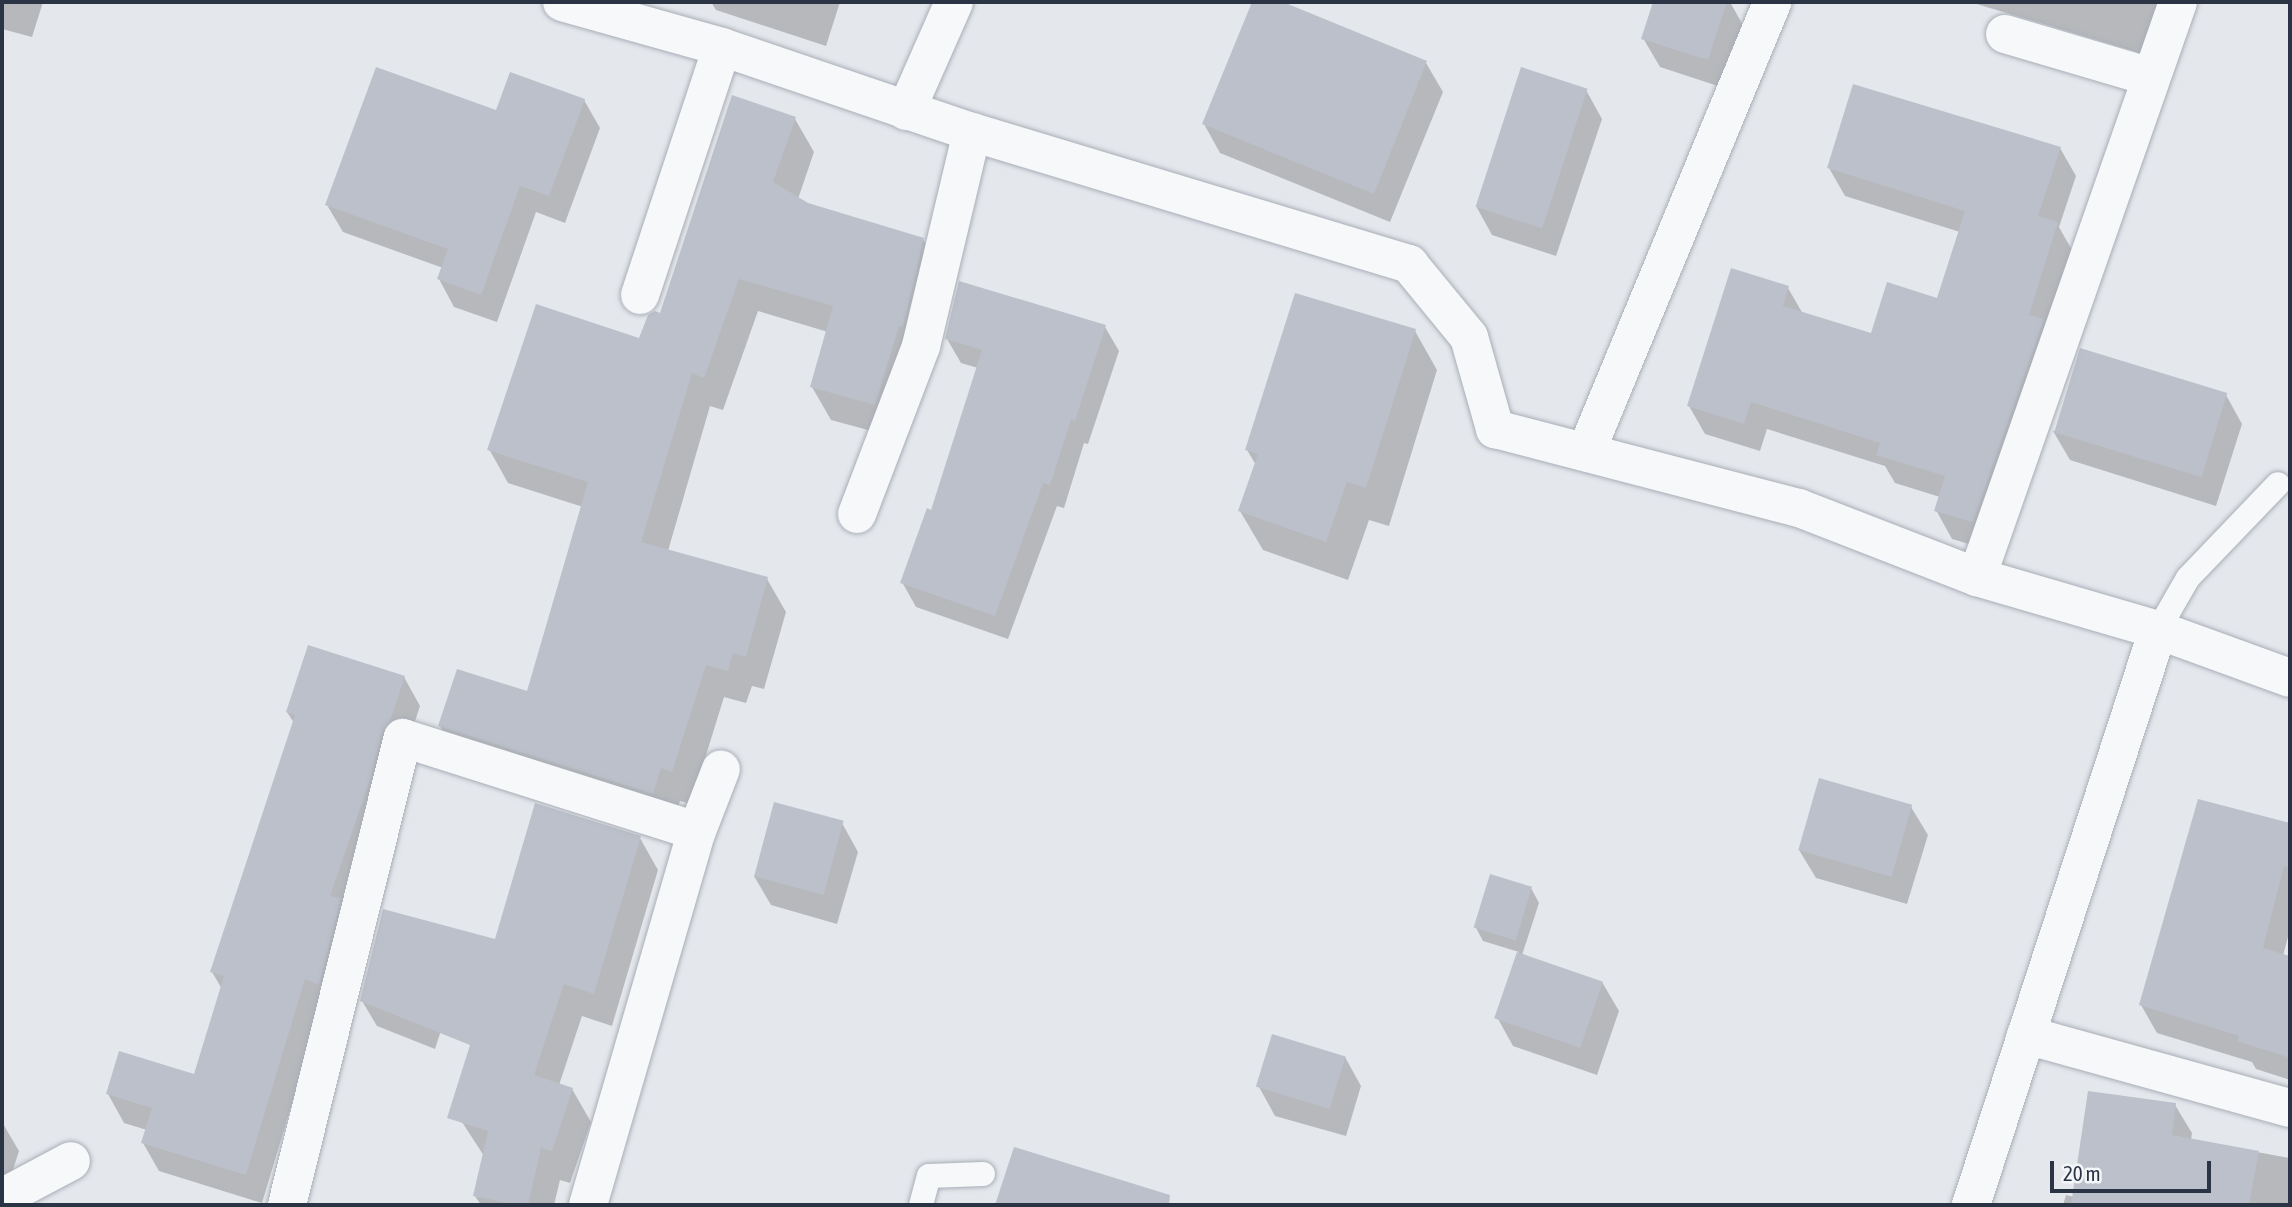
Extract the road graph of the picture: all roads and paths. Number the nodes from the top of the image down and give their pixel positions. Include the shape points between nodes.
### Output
1 (562, 2) edge
2 (954, 2) edge
3 (1772, 2) edge
4 (2178, 2) edge
5 (2006, 34) dead end
6 (722, 47) junction
7 (2151, 77) junction
8 (906, 111) junction
9 (972, 132) junction
10 (640, 295) dead end
11 (1586, 452) junction
12 (2278, 484) dead end
13 (857, 514) dead end
14 (1977, 577) junction
15 (2158, 630) junction
16 (2290, 678) edge
17 (721, 769) dead end
18 (697, 831) junction
19 (2026, 1035) junction
20 (2290, 1108) edge
21 (71, 1161) dead end
22 (983, 1174) dead end
23 (2, 1201) edge
24 (287, 1205) edge
25 (588, 1205) edge
26 (920, 1205) edge
27 (1971, 1205) edge

1 - 6 street
2 - 8 street
3 - 11 street
4 - 7 street
5 - 7 street
6 - 8 street
6 - 10 street
7 - 14 street
8 - 9 street
9 - 11 street via 1409,264 1469,337 1495,429
9 - 13 street via 921,346
11 - 14 street via 1799,508
12 - 15 lane via 2188,578
14 - 15 street
15 - 16 street
15 - 19 street
17 - 18 street
18 - 24 street via 403,738
18 - 25 street
19 - 20 street
19 - 27 street
21 - 23 street
22 - 26 lane via 929,1176

